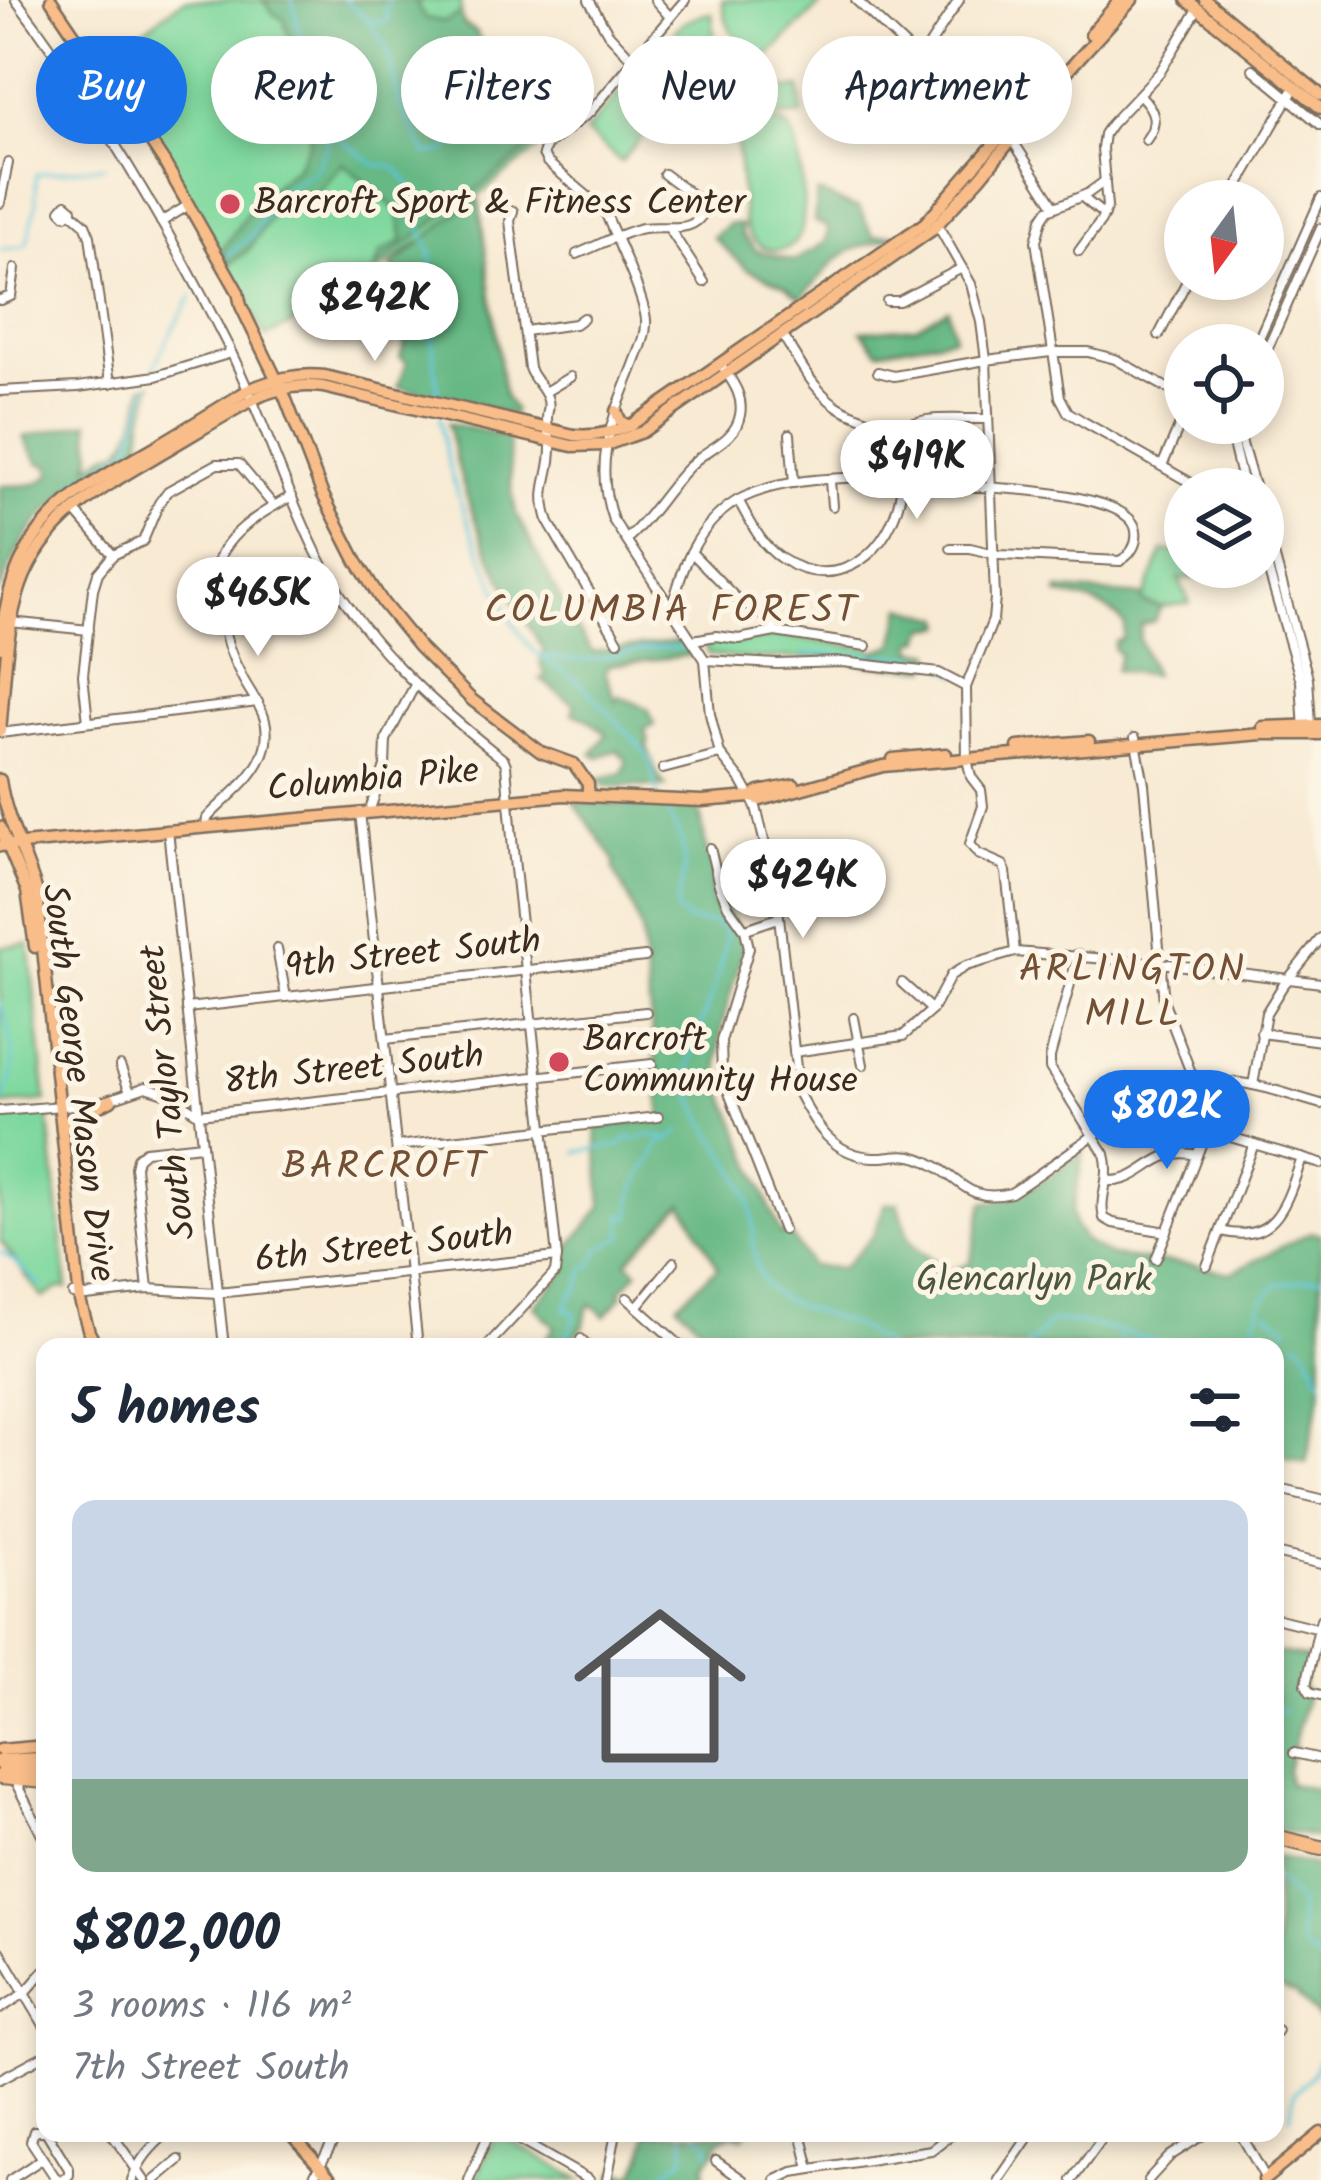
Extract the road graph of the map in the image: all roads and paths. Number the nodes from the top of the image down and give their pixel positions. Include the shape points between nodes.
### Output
1 (16, 0) edge
2 (51, 0) edge
3 (589, 0) edge
4 (655, 0) edge
5 (685, 0) edge
6 (856, 0) edge
7 (1120, 0) edge
8 (1132, 0) edge
9 (954, 2) edge
10 (1200, 2) edge
11 (670, 17) junction
12 (654, 36) edge
13 (894, 36) edge
14 (934, 36) edge
15 (618, 44) edge
16 (1072, 57) edge
17 (1072, 65) edge
18 (1253, 70) dead end
19 (618, 80) edge
20 (1292, 93) junction
21 (1140, 95) junction
22 (1321, 95) edge
23 (1321, 108) edge
24 (1321, 125) edge
25 (1146, 140) dead end
26 (999, 144) edge
27 (1014, 144) edge
28 (8, 163) dead end
29 (664, 174) dead end
30 (1241, 180) edge
31 (1106, 182) junction
32 (1081, 197) junction
33 (1321, 198) edge
34 (0, 203) edge
35 (186, 207) junction
36 (1054, 207) junction
37 (71, 212) dead end
38 (513, 212) dead end
39 (1104, 215) junction
40 (934, 221) junction
41 (161, 223) junction
42 (669, 228) junction
43 (1321, 228) edge
44 (616, 239) junction
45 (1080, 250) dead end
46 (577, 254) dead end
47 (962, 268) junction
48 (15, 269) dead end
49 (704, 282) dead end
50 (0, 300) edge
51 (1177, 300) edge
52 (887, 301) dead end
53 (583, 318) dead end
54 (1265, 324) edge
55 (1278, 324) edge
56 (780, 330) junction
57 (525, 331) junction
58 (1159, 335) dead end
59 (1052, 352) junction
60 (231, 353) junction
61 (986, 360) junction
62 (724, 369) junction
63 (878, 372) dead end
64 (570, 377) dead end
65 (110, 383) junction
66 (279, 383) junction
67 (1164, 386) edge
68 (0, 391) edge
69 (545, 392) junction
70 (250, 395) junction
71 (616, 411) junction
72 (987, 419) junction
73 (630, 426) junction
74 (790, 434) dead end
75 (892, 434) junction
76 (550, 436) junction
77 (606, 439) junction
78 (1172, 444) edge
79 (1162, 466) junction
80 (1166, 468) edge
81 (903, 477) junction
82 (830, 481) junction
83 (794, 483) junction
84 (991, 488) junction
85 (292, 496) junction
86 (738, 500) junction
87 (69, 506) junction
88 (274, 506) junction
89 (832, 506) dead end
90 (627, 539) junction
91 (951, 548) dead end
92 (690, 552) junction
93 (994, 554) junction
94 (113, 555) junction
95 (1274, 588) edge
96 (1283, 588) edge
97 (672, 610) junction
98 (8, 621) junction
99 (88, 630) junction
100 (775, 632) junction
101 (618, 640) dead end
102 (693, 640) junction
103 (866, 646) dead end
104 (0, 647) edge
105 (704, 660) junction
106 (415, 685) junction
107 (966, 687) junction
108 (258, 702) junction
109 (88, 722) junction
110 (1312, 729) edge
111 (0, 732) edge
112 (1136, 741) junction
113 (719, 754) junction
114 (966, 756) junction
115 (663, 769) dead end
116 (0, 780) edge
117 (591, 794) junction
118 (751, 797) junction
119 (509, 799) junction
120 (227, 800) junction
121 (364, 812) junction
122 (224, 825) junction
123 (206, 826) junction
124 (0, 827) edge
125 (168, 830) junction
126 (8, 845) edge
127 (710, 848) dead end
128 (803, 860) dead end
129 (771, 868) junction
130 (778, 918) junction
131 (745, 930) junction
132 (1321, 938) edge
133 (277, 949) dead end
134 (1015, 952) junction
135 (1078, 955) junction
136 (645, 957) dead end
137 (1160, 963) junction
138 (526, 970) junction
139 (1288, 980) junction
140 (902, 983) dead end
141 (1321, 983) edge
142 (379, 986) junction
143 (286, 997) junction
144 (187, 1008) junction
145 (932, 1010) junction
146 (646, 1012) dead end
147 (854, 1018) dead end
148 (532, 1024) junction
149 (1261, 1033) junction
150 (385, 1040) junction
151 (1321, 1042) edge
152 (858, 1044) junction
153 (794, 1052) junction
154 (652, 1064) dead end
155 (862, 1065) dead end
156 (120, 1066) dead end
157 (538, 1076) junction
158 (1197, 1085) junction
159 (1253, 1085) junction
160 (130, 1092) junction
161 (391, 1093) junction
162 (111, 1100) junction
163 (1120, 1101) dead end
164 (1321, 1104) edge
165 (56, 1107) junction
166 (0, 1111) edge
167 (199, 1114) junction
168 (1128, 1115) junction
169 (658, 1117) dead end
170 (62, 1130) junction
171 (544, 1130) junction
172 (1207, 1130) junction
173 (1094, 1138) junction
174 (1254, 1144) junction
175 (202, 1145) junction
176 (397, 1146) junction
177 (1197, 1154) junction
178 (1302, 1158) junction
179 (1321, 1164) edge
180 (1108, 1181) junction
181 (783, 1230) dead end
182 (1167, 1232) junction
183 (1221, 1232) junction
184 (557, 1257) junction
185 (1156, 1259) dead end
186 (674, 1262) dead end
187 (1207, 1266) dead end
188 (410, 1273) junction
189 (148, 1289) junction
190 (218, 1293) junction
191 (76, 1295) junction
192 (627, 1298) dead end
193 (637, 1307) junction
194 (90, 1338) edge
195 (223, 1338) edge
196 (417, 1338) edge
197 (494, 1338) edge
198 (672, 1338) edge
199 (1284, 1490) edge
200 (1321, 1498) edge
201 (1284, 1555) edge
202 (1321, 1564) edge
203 (1284, 1620) edge
204 (1320, 1626) edge
205 (1321, 1695) edge
206 (36, 1747) edge
207 (0, 1750) edge
208 (1294, 1753) dead end
209 (1321, 1759) edge
210 (36, 1760) edge
211 (0, 1762) edge
212 (36, 1771) edge
213 (0, 1778) edge
214 (36, 1782) edge
215 (36, 1784) edge
216 (17, 1785) junction
217 (36, 1822) edge
218 (1284, 1845) edge
219 (1319, 1852) edge
220 (0, 1951) edge
221 (36, 1980) edge
222 (25, 1993) junction
223 (0, 2009) edge
224 (36, 2012) edge
225 (36, 2060) edge
226 (0, 2079) edge
227 (36, 2131) edge
228 (1321, 2137) edge
229 (52, 2142) edge
230 (116, 2142) edge
231 (156, 2142) edge
232 (288, 2142) edge
233 (296, 2142) edge
234 (334, 2142) edge
235 (485, 2142) edge
236 (523, 2142) edge
237 (614, 2142) edge
238 (803, 2142) edge
239 (945, 2142) edge
240 (1024, 2142) edge
241 (1099, 2142) edge
242 (1192, 2142) edge
243 (1245, 2142) edge
244 (42, 2159) junction
245 (179, 2160) dead end
246 (716, 2161) dead end
247 (810, 2169) junction
248 (134, 2175) edge
249 (317, 2175) edge
250 (10, 2180) edge
251 (61, 2180) edge
252 (144, 2180) edge
253 (155, 2180) edge
254 (332, 2180) edge
255 (469, 2180) edge
256 (589, 2180) edge
257 (608, 2180) edge
258 (742, 2180) edge
259 (776, 2180) edge
260 (999, 2180) edge
261 (1072, 2180) edge
262 (1148, 2180) edge
263 (1268, 2180) edge

1 - 41 street
2 - 35 main road via 131,110
3 - 15 street
4 - 11 street
5 - 11 street
6 - 13 street
7 - 16 main road
8 - 17 main road
9 - 14 street
10 - 20 main road
10 - 21 street
10 - 22 main road
11 - 12 street
18 - 20 street
19 - 44 street via 543,154 606,214
20 - 23 main road
20 - 24 street
20 - 30 street
21 - 25 street via 1154,112
21 - 31 street via 1104,134
26 - 40 main road
27 - 36 street
28 - 34 street
29 - 42 street via 705,206 701,219
31 - 32 street
31 - 39 street
32 - 36 street
32 - 39 street
33 - 54 street
35 - 41 street
35 - 66 main road via 238,292
36 - 59 street via 1036,241
37 - 65 street via 90,236
38 - 57 street
39 - 45 street
40 - 47 street
40 - 56 main road
41 - 60 street
42 - 44 street
42 - 49 street
43 - 55 street
44 - 46 street
44 - 71 street via 646,324
47 - 52 street
47 - 61 street via 978,305
48 - 50 street via 11,296
51 - 58 street
53 - 57 street
56 - 62 main road
56 - 75 street via 832,403
57 - 69 street via 529,368
59 - 61 street
59 - 67 street via 1115,359
59 - 79 street via 1068,412
60 - 65 street
60 - 70 street
61 - 63 street
61 - 72 street
62 - 73 main road
62 - 77 main road via 651,426 619,442
62 - 90 street via 740,396 736,429 691,465
64 - 69 street
65 - 68 street
66 - 70 main road
66 - 76 main road via 325,376
66 - 117 main road via 341,533 398,621 498,721 574,764
69 - 76 street
70 - 85 street
70 - 87 main road
71 - 73 main road
71 - 77 street
72 - 75 street via 918,420
72 - 84 street
73 - 77 main road
74 - 83 street
75 - 81 street
76 - 77 main road
76 - 101 street via 543,496 549,523
77 - 90 street via 606,500
78 - 79 street
79 - 80 street
81 - 82 street
81 - 84 street
81 - 86 street via 890,531 858,563 840,569 783,560
82 - 83 street
82 - 89 street
83 - 86 street
84 - 93 street
84 - 93 street via 1069,495 1129,517 1136,527 1132,550 1120,561
85 - 88 street
85 - 106 street via 337,588
86 - 92 street
87 - 94 street
87 - 98 main road via 26,552 9,590
88 - 94 street via 239,464 217,464 168,491 142,541
88 - 108 street via 226,546 216,572 230,653
90 - 97 street
91 - 93 street
92 - 97 street
92 - 100 street
93 - 107 street via 992,620
94 - 99 street via 98,573
95 - 110 street
96 - 110 street via 1307,674
97 - 102 street
98 - 99 street
98 - 104 main road
98 - 111 main road
99 - 109 street
100 - 102 street
100 - 103 street
102 - 105 street
105 - 107 street via 842,662 939,673
105 - 113 street
106 - 119 street via 504,760
106 - 121 street via 386,740 385,766
107 - 114 street
108 - 109 street
108 - 120 street via 266,745
109 - 111 street
110 - 112 main road, Columbia Pike
112 - 114 main road, Columbia Pike
112 - 137 street
113 - 115 street
113 - 118 street
114 - 118 main road, Columbia Pike
114 - 134 street via 983,806 970,844 1006,872
116 - 126 main road, South George Mason Drive
117 - 118 main road, Columbia Pike
117 - 119 main road, Columbia Pike
118 - 129 street
119 - 121 main road, Columbia Pike
119 - 138 street
120 - 122 street
120 - 123 street
121 - 122 main road, Columbia Pike
121 - 142 street
122 - 123 main road, Columbia Pike
123 - 125 main road, Columbia Pike
124 - 126 main road, South George Mason Drive
125 - 126 main road, Columbia Pike
125 - 144 street, South Taylor Street
126 - 165 main road, South George Mason Drive via 37,892
127 - 131 street via 728,907
128 - 129 street
129 - 130 street
130 - 131 street
130 - 153 street
131 - 181 street via 748,948 721,1041 722,1075
132 - 139 street
133 - 143 street
134 - 135 street
134 - 145 street via 951,975
135 - 137 street
135 - 173 street via 1049,1069
136 - 138 street, 9th Street South
137 - 139 street
137 - 158 street via 1165,1002
138 - 142 street, 9th Street South
138 - 148 street
139 - 141 street
139 - 149 street
140 - 145 street
142 - 143 street, 9th Street South
142 - 150 street
143 - 144 street, 9th Street South
144 - 167 street, South Taylor Street
145 - 152 street via 903,1036
146 - 148 street
147 - 152 street
148 - 150 street
148 - 157 street
149 - 151 street
149 - 159 street
150 - 161 street
152 - 153 street
152 - 155 street
153 - 173 street via 799,1094 838,1147 919,1158 988,1197 1011,1192
154 - 157 street, 8th Street South
156 - 160 street
157 - 161 street, 8th Street South
157 - 171 street
158 - 159 street
158 - 168 street
158 - 172 street
159 - 164 street
160 - 162 street
160 - 167 street, 8th Street South via 153,1088
161 - 167 street, 8th Street South
161 - 176 street
162 - 165 street
162 - 170 main road
163 - 168 street
165 - 166 street
165 - 170 main road, South George Mason Drive
165 - 191 main road, South George Mason Drive
167 - 175 street, South Taylor Street
168 - 173 street
169 - 171 street
170 - 191 main road, South George Mason Drive
171 - 176 street
171 - 184 street
172 - 174 street
172 - 177 street
173 - 180 street
174 - 178 street
174 - 183 street
175 - 189 street via 137,1158
175 - 190 street, South Taylor Street
176 - 188 street
177 - 180 street via 1168,1153 1125,1181
177 - 182 street
178 - 179 street
178 - 183 street via 1276,1220 1246,1235
180 - 182 street via 1104,1219
182 - 185 street
183 - 187 street
184 - 188 street, 6th Street South
184 - 197 street via 554,1273
186 - 193 street
188 - 190 street, 6th Street South
188 - 196 street
189 - 190 street, 6th Street South
189 - 191 street, 6th Street South
190 - 195 street, South Taylor Street
191 - 194 main road, South George Mason Drive
192 - 193 street
193 - 198 street
199 - 200 street
201 - 202 street
203 - 204 street
204 - 205 street via 1306,1685
206 - 207 main road
208 - 209 street
210 - 211 highway
212 - 213 highway
213 - 214 highway
213 - 216 street
215 - 216 street
216 - 217 street
218 - 219 highway
220 - 222 street
221 - 222 street
222 - 223 street
222 - 224 street
225 - 226 street
227 - 244 street via 31,2137
228 - 263 main road
229 - 251 street via 68,2169
230 - 248 street
231 - 248 street
232 - 249 main road
233 - 249 main road
234 - 249 street
235 - 255 street
236 - 256 street
237 - 257 street
238 - 247 street
239 - 247 street
240 - 260 street
241 - 261 street
242 - 262 street
243 - 263 street
244 - 250 street
244 - 251 street
245 - 253 street
246 - 258 street
247 - 259 street
248 - 252 street
249 - 254 main road

